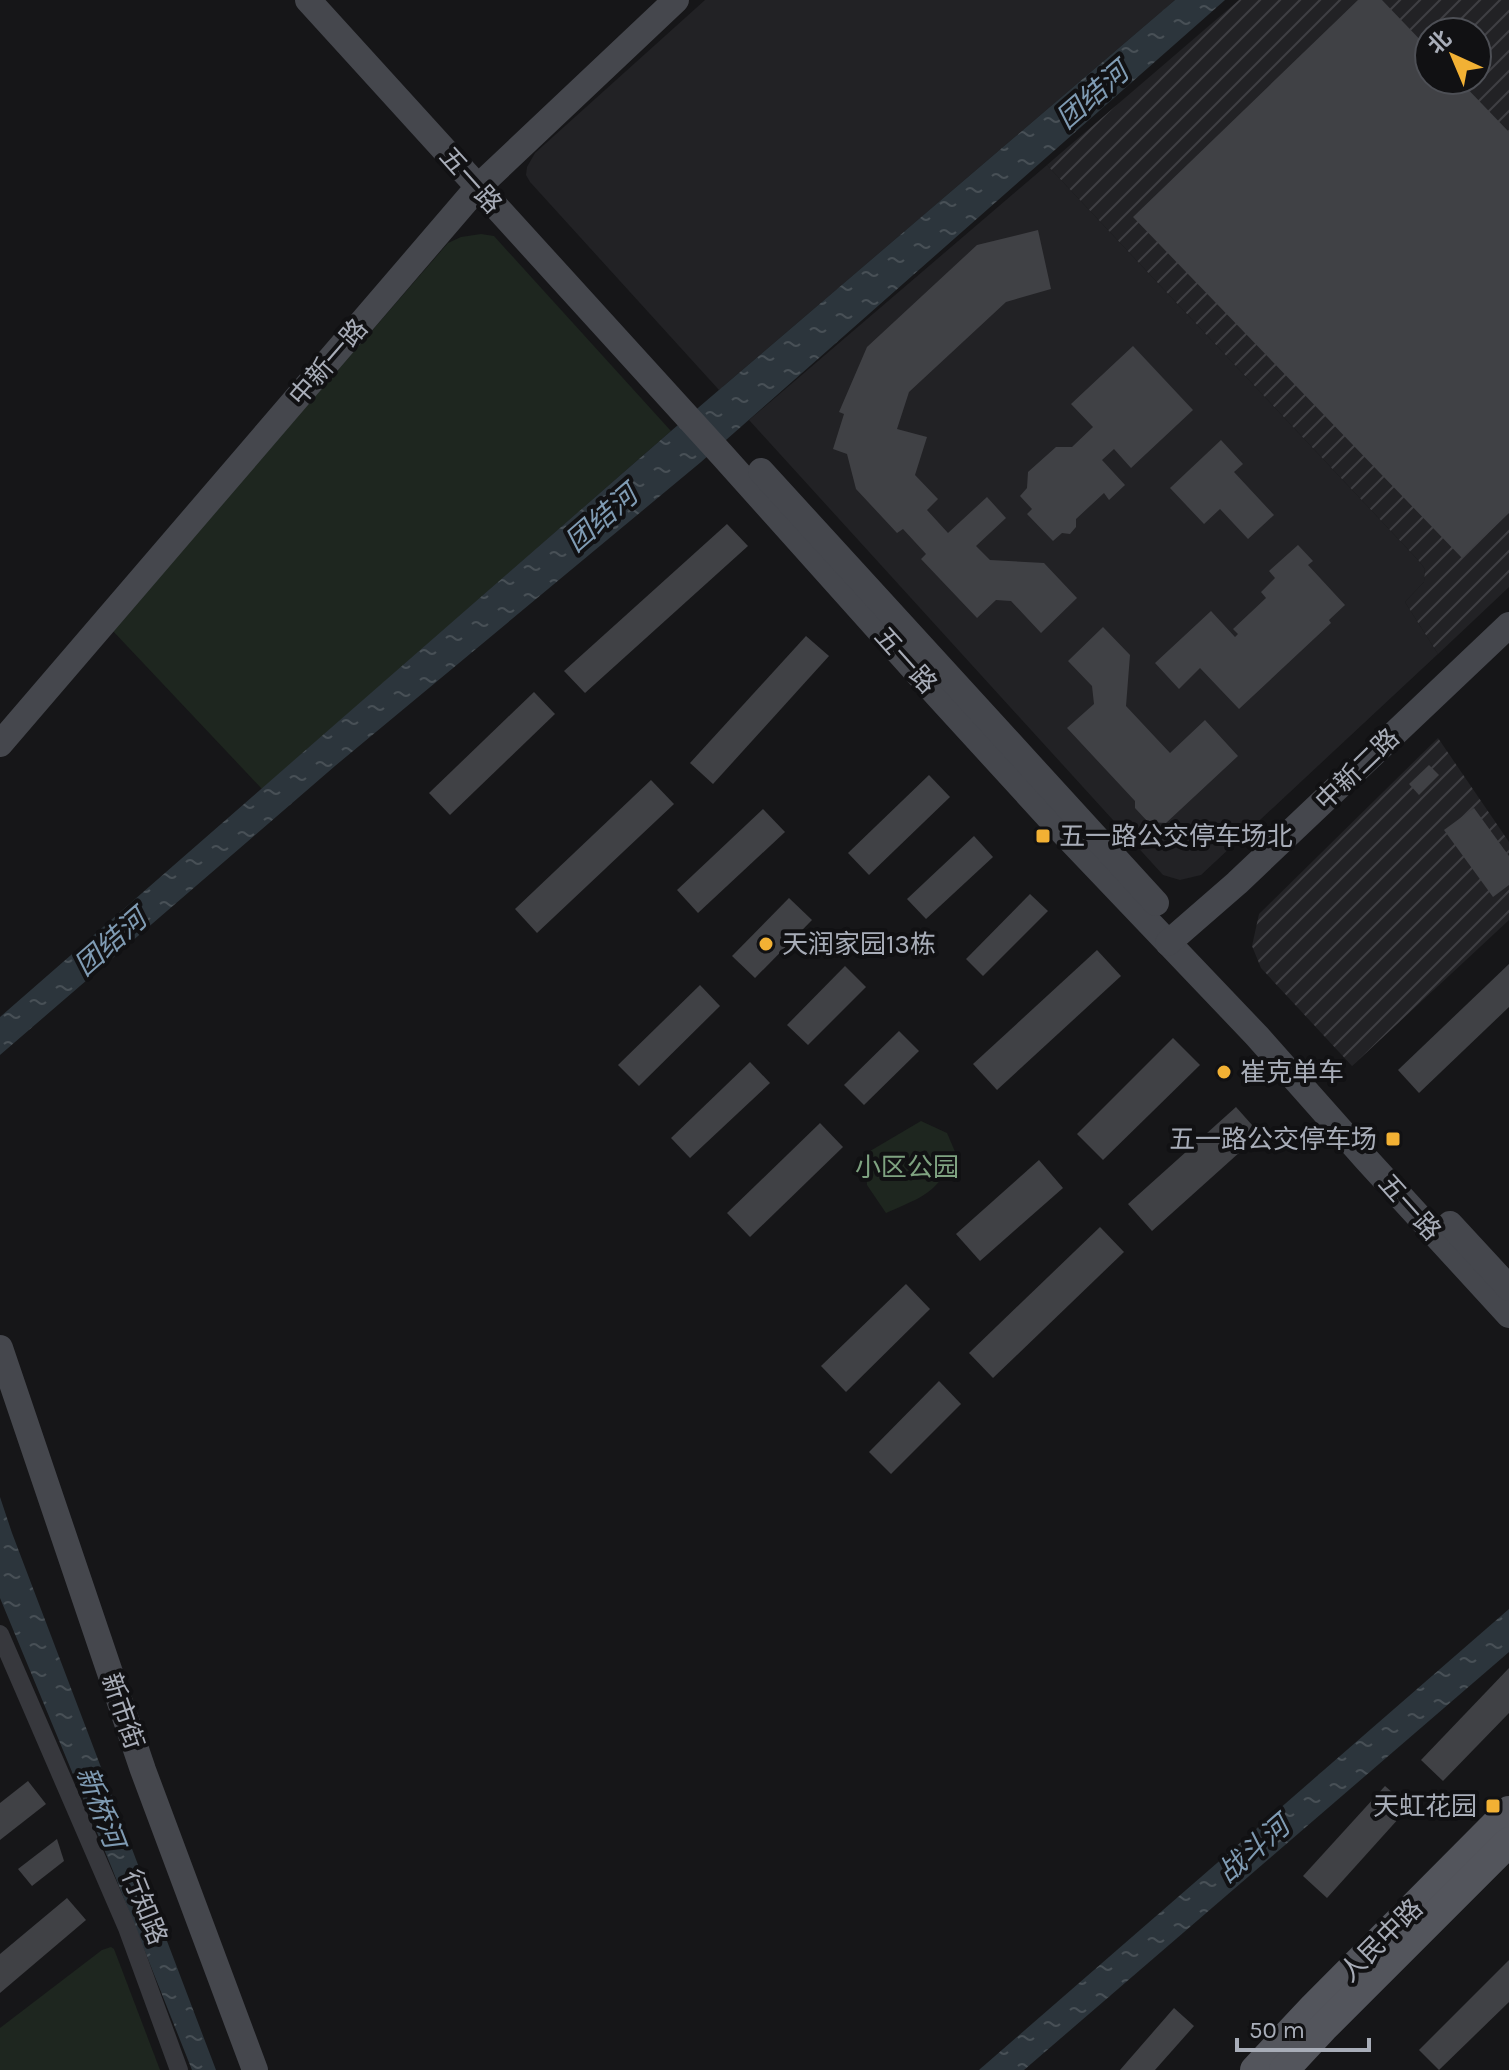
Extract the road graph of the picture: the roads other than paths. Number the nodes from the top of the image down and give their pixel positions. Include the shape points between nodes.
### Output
1 (308, 0) edge
2 (329, 0) edge
3 (676, 0) edge
4 (484, 181) junction
5 (1509, 625) edge
6 (0, 744) edge
7 (1175, 937) junction
8 (1507, 1304) edge
9 (0, 1348) edge
10 (0, 1634) edge
11 (1509, 1811) edge
12 (1509, 1842) edge
13 (179, 2070) edge
14 (255, 2070) edge
15 (1255, 2070) edge
16 (1284, 2070) edge

1 - 4 street, 五一路
2 - 4 street, 五一路 via 450,135
3 - 4 street, 中新一路
4 - 6 street, 中新一路
4 - 7 street, 五一路
5 - 7 street, 中新二路
7 - 8 street, 五一路 via 1312,1076
9 - 14 street, 新市街 via 143,1770
10 - 13 street, 行知路 via 127,1928
11 - 15 main road, 人民中路
12 - 16 main road, 人民中路

